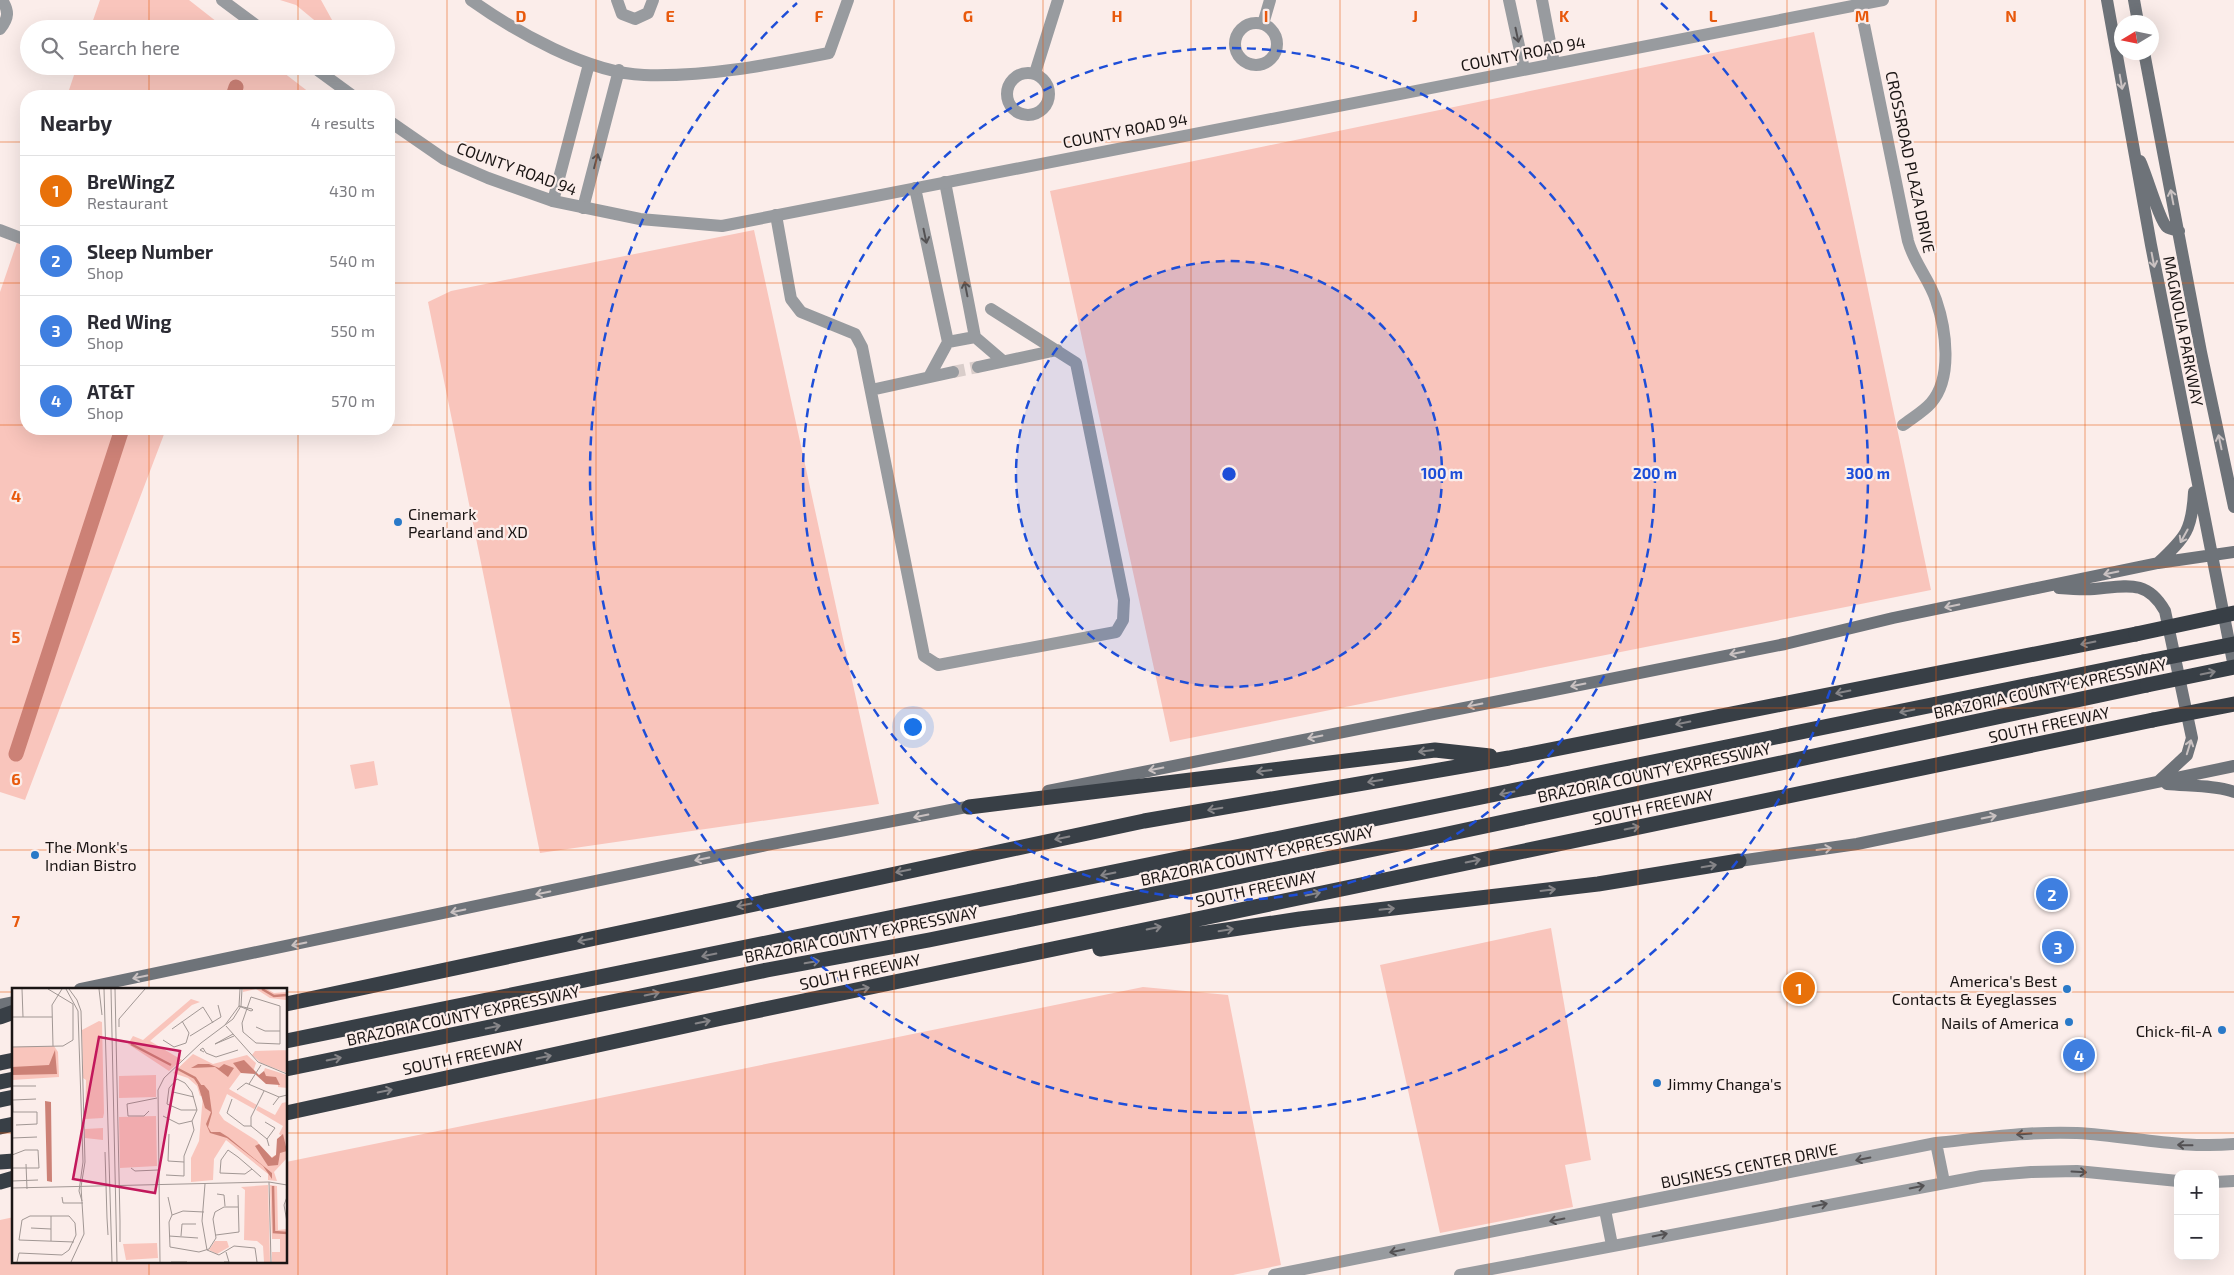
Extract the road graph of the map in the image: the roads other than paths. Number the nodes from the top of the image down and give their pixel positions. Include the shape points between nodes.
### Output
1 (2, 0) edge
2 (222, 0) edge
3 (472, 0) edge
4 (617, 0) edge
5 (653, 0) edge
6 (848, 0) edge
7 (1058, 0) edge
8 (1270, 0) edge
9 (1510, 0) edge
10 (1542, 0) edge
11 (1883, 0) edge
12 (2107, 0) edge
13 (2134, 0) edge
14 (1860, 5) junction
15 (2137, 15) edge
16 (249, 20) edge
17 (1263, 24) dead end
18 (0, 29) edge
19 (2146, 60) edge
20 (1554, 63) junction
21 (589, 64) junction
22 (1524, 69) junction
23 (619, 70) junction
24 (1035, 73) dead end
25 (324, 75) edge
26 (345, 90) edge
27 (395, 125) edge
28 (2132, 143) junction
29 (945, 182) junction
30 (915, 188) junction
31 (553, 201) junction
32 (583, 208) junction
33 (776, 215) junction
34 (0, 230) edge
35 (2178, 231) junction
36 (20, 238) edge
37 (991, 309) dead end
38 (975, 337) junction
39 (948, 342) junction
40 (1057, 350) junction
41 (1003, 361) junction
42 (978, 367) tunnel mouth
43 (954, 372) tunnel mouth
44 (929, 377) junction
45 (871, 390) junction
46 (1903, 425) dead end
47 (2225, 465) junction
48 (2195, 472) junction
49 (2234, 483) edge
50 (2234, 507) edge
51 (2234, 552) edge
52 (2211, 556) junction
53 (2158, 563) junction
54 (2040, 587) junction
55 (2234, 613) edge
56 (2234, 644) edge
57 (2234, 667) edge
58 (2234, 704) edge
59 (1509, 758) junction
60 (2234, 766) edge
61 (2157, 783) junction
62 (2234, 792) edge
63 (969, 807) junction
64 (1739, 861) joint
65 (935, 973) junction
66 (85, 988) edge
67 (288, 1004) edge
68 (12, 1013) edge
69 (0, 1018) edge
70 (288, 1041) edge
71 (288, 1069) edge
72 (288, 1113) edge
73 (1936, 1143) junction
74 (2234, 1144) edge
75 (2234, 1181) edge
76 (1944, 1182) junction
77 (2174, 1182) edge
78 (2219, 1182) edge
79 (1604, 1210) junction
80 (1612, 1244) junction
81 (1292, 1273) edge
82 (1274, 1275) edge
83 (1460, 1275) edge

1 - 18 street via 8,15
2 - 16 street
3 - 21 street via 521,32
4 - 5 street via 622,14 635,19 648,13
6 - 23 street via 829,53 708,74 643,75
7 - 24 street
8 - 17 street
9 -> 22 street
10 - 20 street
11 - 14 street, COUNTY ROAD 94
12 -> 28 main road, MAGNOLIA PARKWAY
13 - 15 main road
14 - 20 street, COUNTY ROAD 94
14 - 46 street, CROSSROAD PLAZA DRIVE via 1908,241 1936,301 1946,354 1946,367 1931,403
35 -> 19 main road, MAGNOLIA PARKWAY
20 - 22 street, COUNTY ROAD 94
21 - 23 street
21 - 31 street
22 - 29 street, COUNTY ROAD 94
32 -> 23 street
25 - 26 street
27 - 31 street, COUNTY ROAD 94 via 444,159
28 - 35 main road via 2152,188 2160,216 2167,227
28 -> 48 main road, MAGNOLIA PARKWAY
29 - 30 street, COUNTY ROAD 94
38 -> 29 street
30 - 33 street, COUNTY ROAD 94
30 -> 39 street
31 - 32 street, COUNTY ROAD 94
32 - 33 street, COUNTY ROAD 94 via 640,219 722,226
33 - 45 street via 791,299 800,312 855,334 862,347
34 - 36 street
47 -> 35 main road, MAGNOLIA PARKWAY
37 - 40 street
38 - 39 street
38 - 41 street
39 - 44 street
40 - 41 street
40 - 45 street via 1076,363 1124,600 1123,620 1116,632 938,665 924,656
41 - 42 street
43 - 44 street
44 - 45 street
47 - 49 main road
47 - 50 main road, MAGNOLIA PARKWAY
48 - 52 main road, MAGNOLIA PARKWAY
48 -> 53 main road via 2193,518 2182,541
51 - 52 main road
52 - 53 main road
52 - 57 main road, MAGNOLIA PARKWAY
53 -> 54 main road
61 -> 54 main road via 2187,755 2192,738 2166,611 2157,596 2145,590 2124,586 2092,590
54 -> 63 main road via 1785,644
55 -> 59 highway, bridge
56 -> 70 highway, BRAZORIA COUNTY EXPRESSWAY, bridge
71 -> 57 highway, BRAZORIA COUNTY EXPRESSWAY, bridge via 1438,836
65 -> 58 highway, SOUTH FREEWAY, bridge
59 -> 63 highway via 1435,750
59 -> 67 highway via 1125,825
60 - 61 main road
61 - 62 main road via 2224,788
64 -> 61 main road via 1857,844
63 -> 66 main road via 767,845
65 -> 64 highway via 1300,918 1598,884
72 -> 65 highway, SOUTH FREEWAY
68 - 69 highway
74 -> 73 street, BUSINESS CENTER DRIVE via 2170,1144 2133,1137 2075,1133
73 - 76 street
73 -> 79 street, BUSINESS CENTER DRIVE
75 - 78 street
76 -> 77 street via 2031,1172 2077,1171
80 -> 76 street
79 - 80 street
79 -> 81 street, BUSINESS CENTER DRIVE
80 - 83 street
81 - 82 street, BUSINESS CENTER DRIVE

